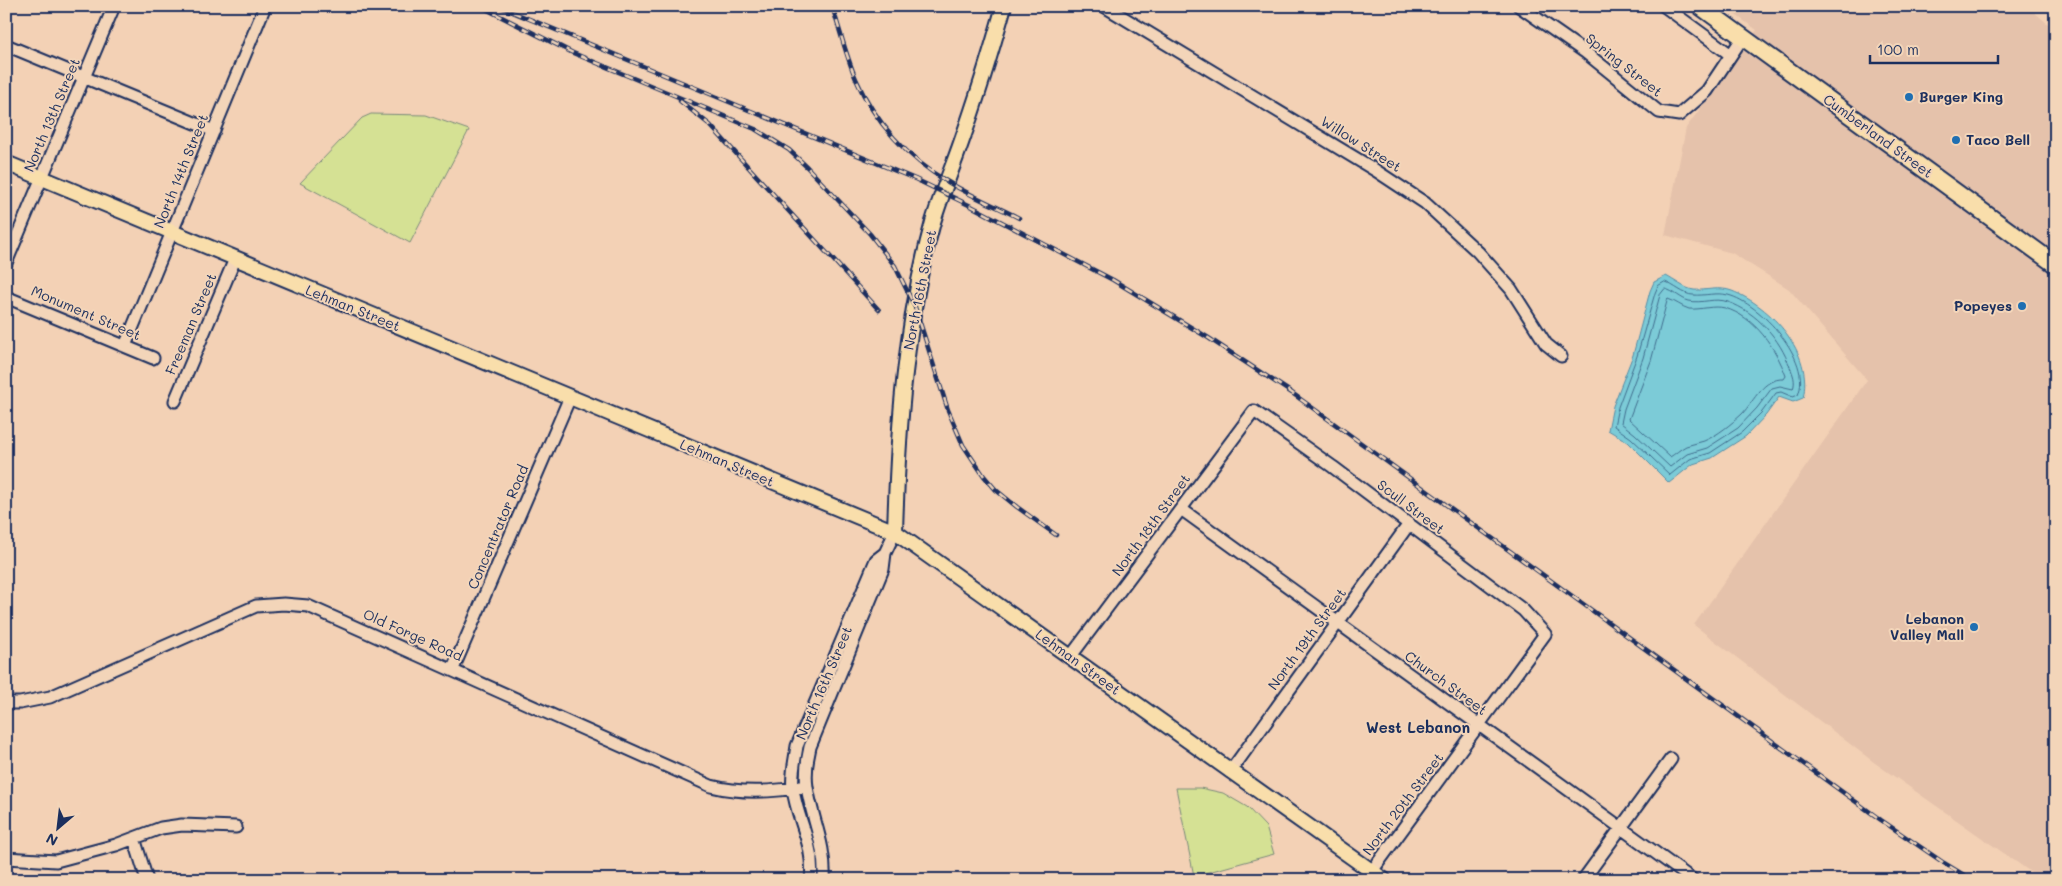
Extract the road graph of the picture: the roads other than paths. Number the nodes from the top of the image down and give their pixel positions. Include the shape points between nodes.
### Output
1 (114, 6) edge
2 (265, 6) edge
3 (1004, 6) edge
4 (1104, 6) edge
5 (1519, 6) edge
6 (1664, 6) edge
7 (1700, 6) edge
8 (1742, 37) junction
9 (6, 45) edge
10 (1731, 55) junction
11 (84, 77) junction
12 (214, 131) junction
13 (6, 163) edge
14 (42, 178) junction
15 (172, 233) junction
16 (235, 259) junction
17 (6, 263) edge
18 (2056, 265) edge
19 (6, 297) edge
20 (125, 346) junction
21 (1561, 356) dead end
22 (153, 358) dead end
23 (570, 397) junction
24 (175, 401) dead end
25 (1254, 411) joint
26 (1181, 509) junction
27 (1409, 524) junction
28 (894, 532) junction
29 (885, 553) junction
30 (1338, 622) junction
31 (1545, 634) joint
32 (1071, 656) junction
33 (453, 669) junction
34 (6, 703) edge
35 (1479, 726) junction
36 (1671, 759) dead end
37 (1230, 772) junction
38 (806, 786) junction
39 (793, 789) junction
40 (236, 827) dead end
41 (1622, 829) junction
42 (134, 838) junction
43 (6, 858) edge
44 (1372, 871) junction
45 (146, 880) edge
46 (811, 880) edge
47 (824, 880) edge
48 (1384, 880) edge
49 (1583, 880) edge
50 (1694, 880) edge

1 - 11 street, North 13th Street
2 - 12 street, North 14th Street
3 - 28 main road, North 16th Street via 986,69 933,220 920,276 902,398
4 - 21 street, Willow Street via 1425,203 1478,252 1511,289 1546,344
5 - 10 street, Spring Street via 1585,52 1659,112 1679,115 1707,91
6 - 10 street
7 - 8 highway, Cumberland Street
8 - 10 street, Spring Street
8 - 18 highway, Cumberland Street
9 - 11 street
11 - 12 street
11 - 14 street, North 13th Street
12 - 15 street, North 14th Street
13 - 14 main road, Lehman Street
14 - 15 main road, Lehman Street
14 - 17 street, North 13th Street
15 - 16 main road, Lehman Street
15 - 20 street, North 14th Street
16 - 23 main road, Lehman Street
16 - 24 street, Freeman Street
19 - 20 street, Monument Street
20 - 22 street, Monument Street
23 - 28 main road, Lehman Street
23 - 33 street, Concentrator Road
25 - 26 street, North 18th Street
25 - 27 street, Scull Street
26 - 30 street, Church Street
26 - 32 street, North 18th Street
27 - 30 street, North 19th Street
27 - 31 street, Scull Street via 1523,610
28 - 29 street, North 16th Street
28 - 32 main road, Lehman Street
29 - 38 street, North 16th Street via 883,569 810,747
29 - 39 street, North 16th Street via 876,560 801,736
30 - 35 street, Church Street
30 - 37 street, North 19th Street
31 - 35 street, North 20th Street
32 - 37 main road, Lehman Street
33 - 34 street, Old Forge Road via 308,606 256,606 50,697
33 - 39 street, Old Forge Road via 711,786 732,791
35 - 41 street, Church Street
35 - 44 street, North 20th Street
36 - 41 street
37 - 44 main road, Lehman Street
38 - 39 street, Old Forge Road
38 - 47 street, North 16th Street via 825,864
39 - 46 street, North 16th Street via 811,853
40 - 42 street via 182,825 161,828
41 - 49 street
41 - 50 street, Church Street
42 - 43 street via 56,861
42 - 45 street
44 - 48 main road, Lehman Street

